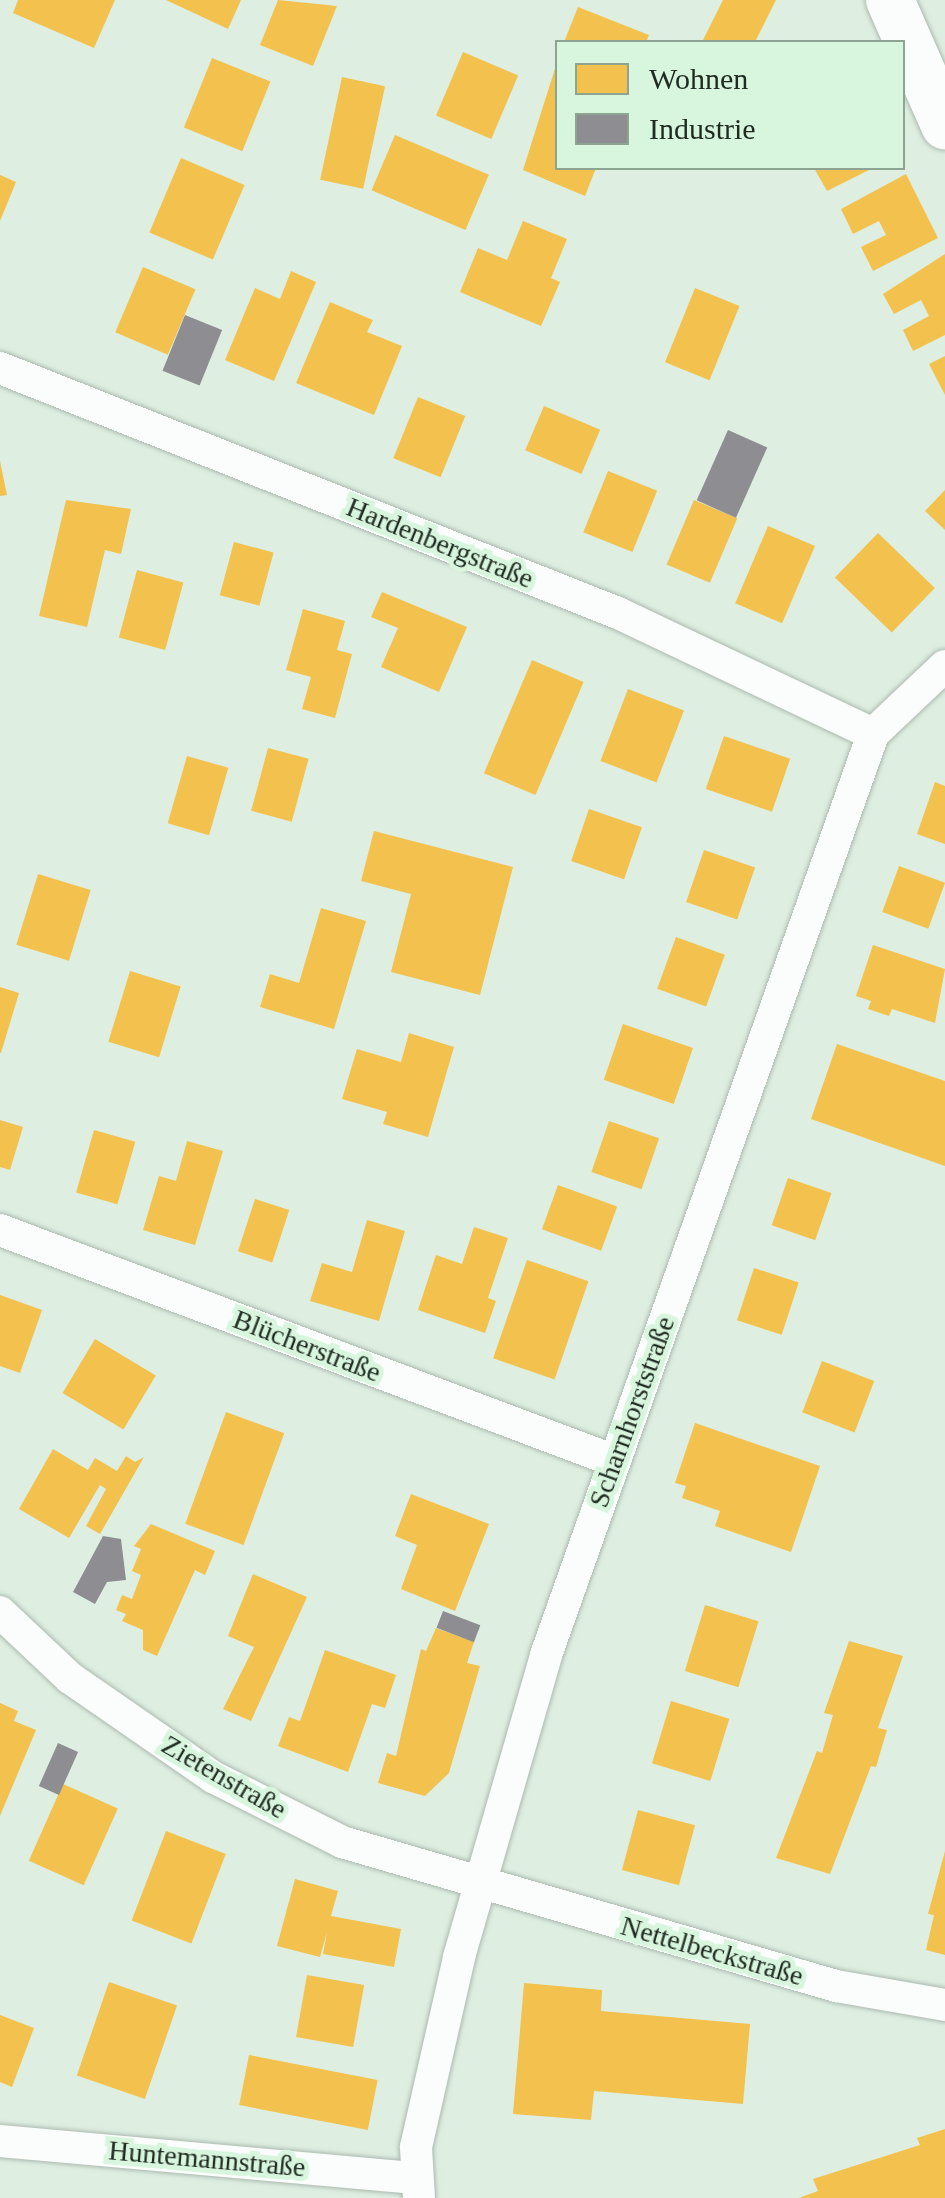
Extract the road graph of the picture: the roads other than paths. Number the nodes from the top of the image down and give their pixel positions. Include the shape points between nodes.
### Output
1 (890, 0) edge
2 (945, 125) edge
3 (0, 368) edge
4 (945, 666) edge
5 (874, 734) junction
6 (0, 1230) edge
7 (614, 1461) junction
8 (0, 1612) edge
9 (481, 1886) junction
10 (945, 2005) edge
11 (0, 2140) edge
12 (417, 2188) edge

1 - 2 street
3 - 5 street, Hardenbergstraße via 618,613
4 - 5 street, Scharnhorststraße
5 - 7 street, Scharnhorststraße
6 - 7 street, Blücherstraße
7 - 9 street, Scharnhorststraße via 546,1655
8 - 9 street, Zietenstraße via 70,1678 213,1778 342,1842
9 - 10 street, Nettelbeckstraße via 836,1986
9 - 12 street, Scharnhorststraße via 416,2147
11 - 12 street, Huntemannstraße

